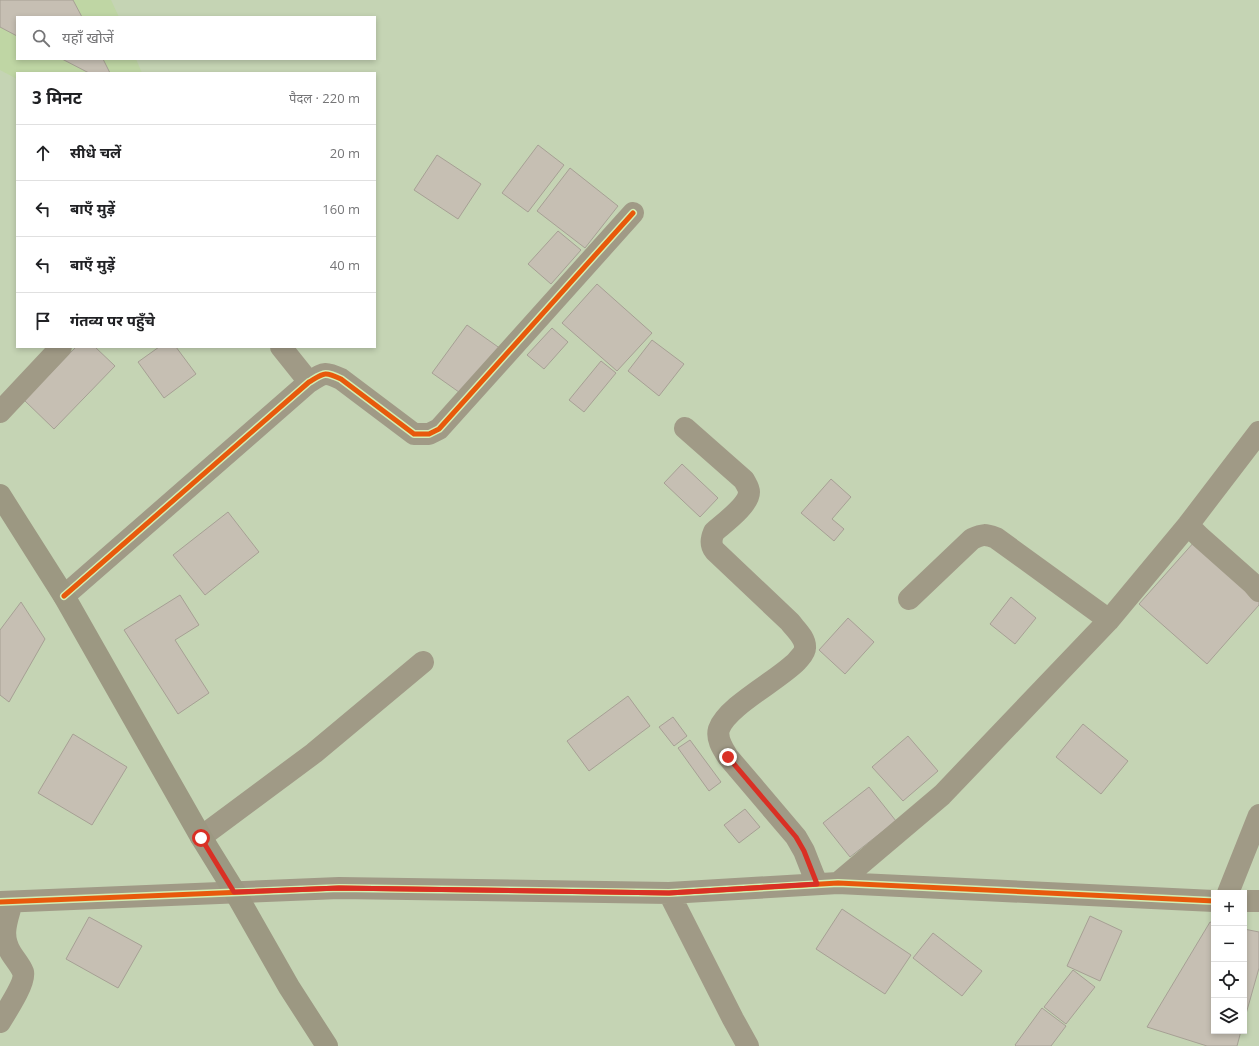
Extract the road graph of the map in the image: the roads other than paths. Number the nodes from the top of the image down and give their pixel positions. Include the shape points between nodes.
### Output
1 (633, 213) dead end
2 (60, 348) edge
3 (282, 348) edge
4 (309, 382) junction
5 (0, 412) edge
6 (685, 428) dead end
7 (1259, 432) edge
8 (0, 495) edge
9 (1188, 525) junction
10 (1259, 591) edge
11 (64, 596) junction
12 (909, 599) dead end
13 (1109, 620) junction
14 (423, 662) dead end
15 (1259, 815) edge
16 (201, 838) junction
17 (828, 884) junction
18 (1229, 890) edge
19 (234, 892) junction
20 (669, 893) junction
21 (1211, 901) edge
22 (1247, 901) edge
23 (1259, 901) edge
24 (6, 902) edge
25 (0, 1022) edge
26 (327, 1046) edge
27 (748, 1046) edge

1 - 4 street via 440,429 429,434 414,434 341,379 328,373 321,374
2 - 5 street
3 - 4 street
4 - 11 street
6 - 17 street via 744,480 748,488 748,497 744,504 714,532 712,547 790,622 800,634 805,646 805,650 794,665 727,717 719,729 721,745 728,757 796,837
7 - 9 street
8 - 11 street
9 - 10 street
9 - 13 street
11 - 16 street
12 - 13 street via 972,539 986,534 996,538
13 - 17 street via 942,795
14 - 16 street via 314,753
15 - 18 street
16 - 19 street
17 - 20 street
17 - 21 street
19 - 20 street via 339,888
19 - 24 street
19 - 26 street via 289,987
20 - 27 street
22 - 23 street
24 - 25 street via 5,941 23,972 22,982

